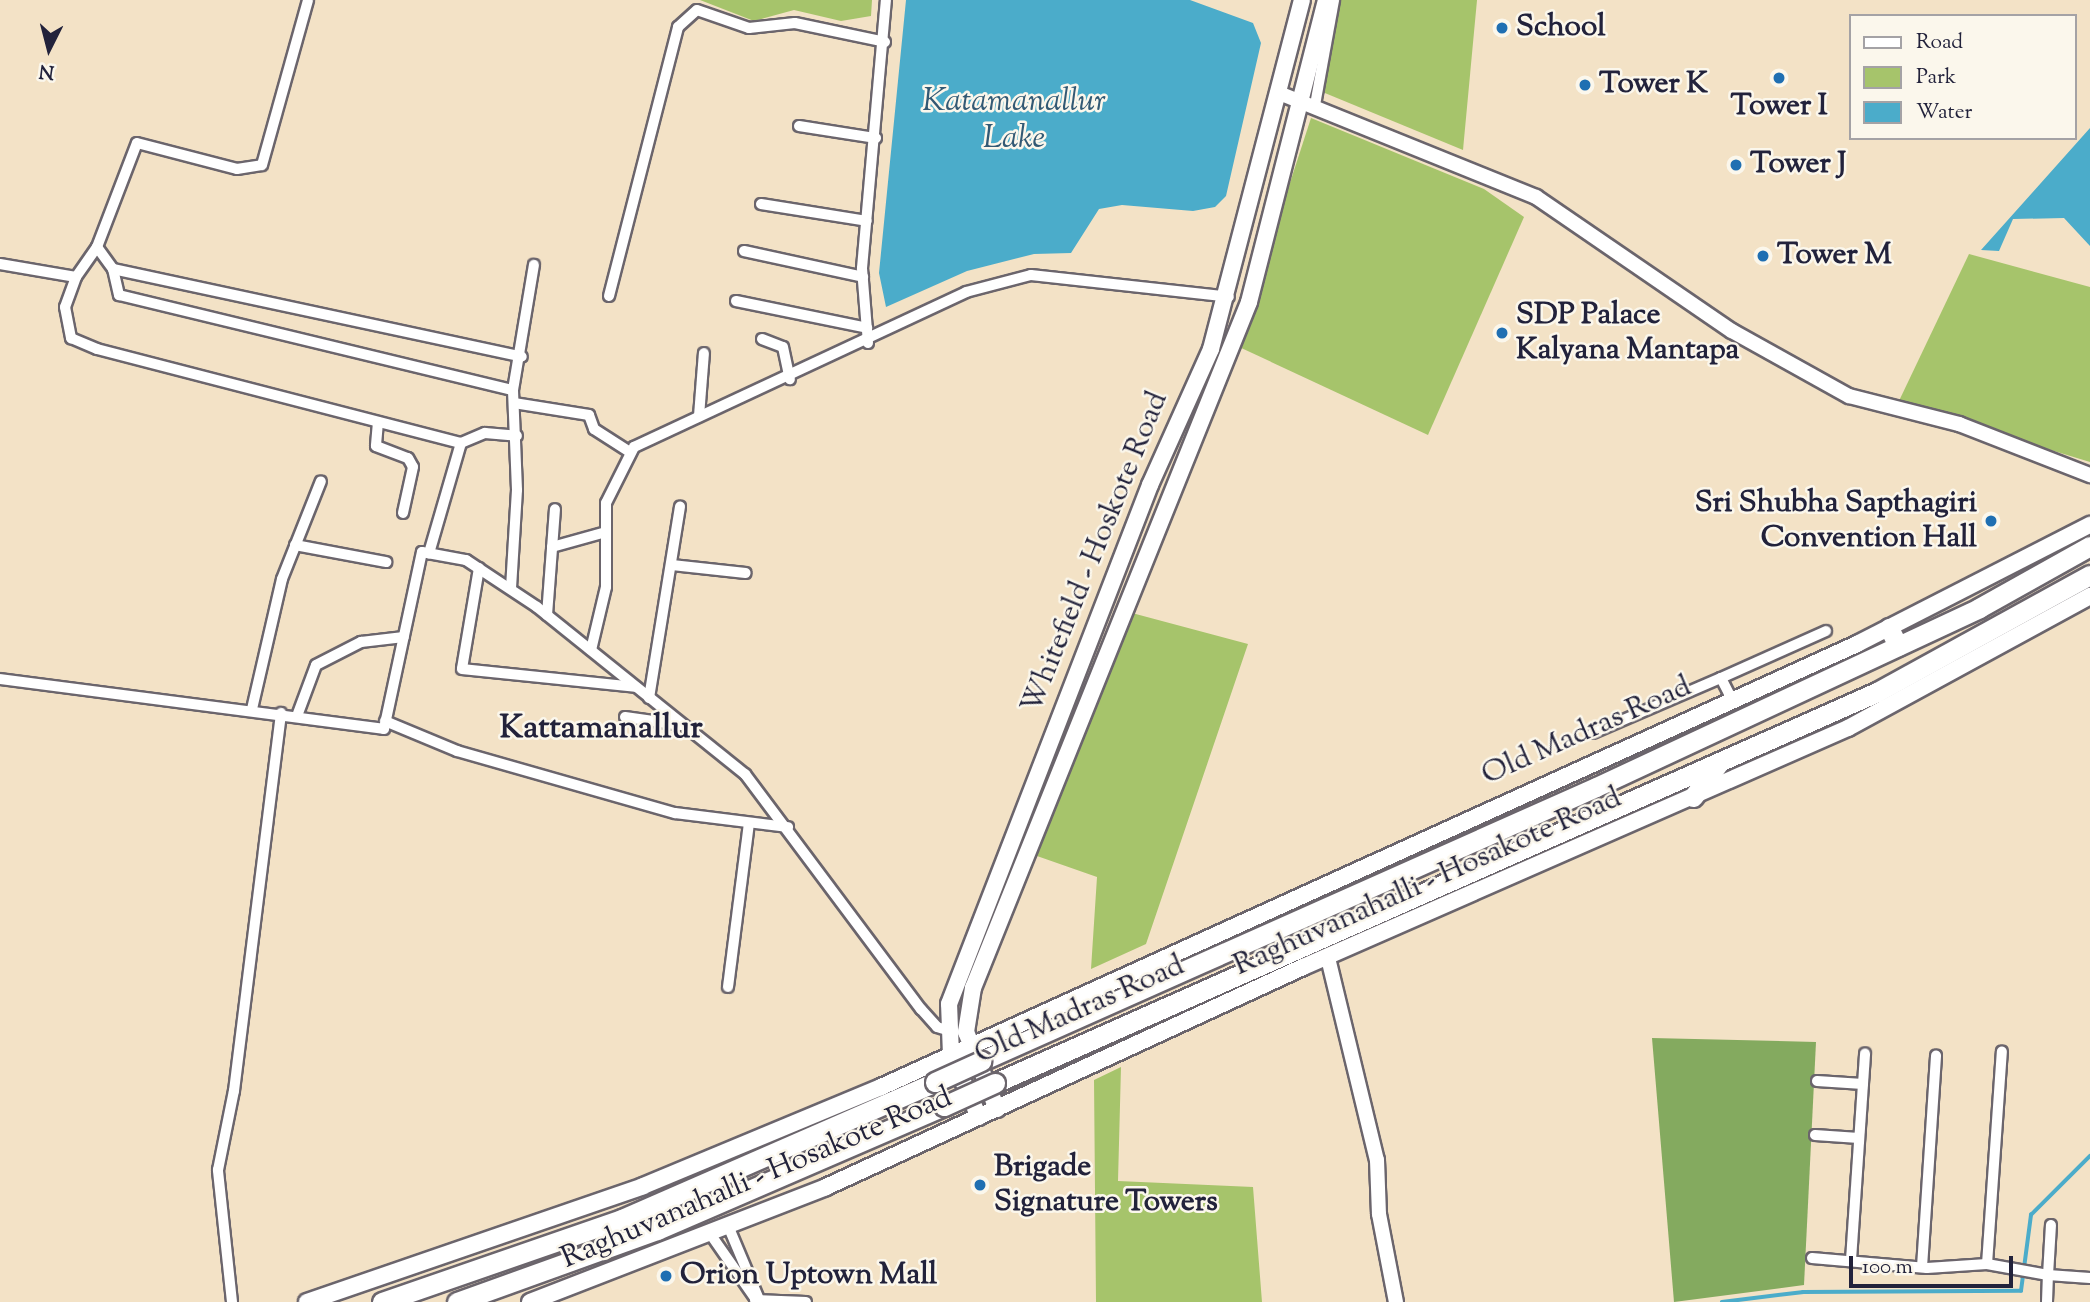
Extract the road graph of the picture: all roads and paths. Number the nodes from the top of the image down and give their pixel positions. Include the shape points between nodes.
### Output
1 (308, 0) edge
2 (886, 0) edge
3 (1302, 0) edge
4 (1326, 0) edge
5 (1334, 0) edge
6 (885, 42) junction
7 (1279, 93) junction
8 (1308, 102) junction
9 (799, 126) dead end
10 (876, 138) junction
11 (761, 204) dead end
12 (867, 222) junction
13 (97, 247) junction
14 (744, 251) dead end
15 (0, 264) edge
16 (534, 265) dead end
17 (113, 269) junction
18 (76, 277) junction
19 (863, 277) junction
20 (609, 296) dead end
21 (1229, 297) junction
22 (736, 301) dead end
23 (867, 328) junction
24 (762, 339) dead end
25 (867, 343) junction
26 (704, 353) dead end
27 (522, 357) junction
28 (1201, 372) junction
29 (1218, 378) junction
30 (790, 379) junction
31 (513, 390) junction
32 (514, 403) junction
33 (699, 416) junction
34 (379, 422) junction
35 (517, 436) junction
36 (461, 443) junction
37 (630, 452) junction
38 (2090, 475) edge
39 (321, 481) dead end
40 (680, 506) dead end
41 (555, 509) dead end
42 (403, 513) dead end
43 (2090, 525) edge
44 (606, 532) junction
45 (295, 545) junction
46 (2090, 546) edge
47 (552, 547) junction
48 (429, 553) junction
49 (386, 562) dead end
50 (672, 565) junction
51 (478, 568) junction
52 (746, 573) dead end
53 (2090, 575) edge
54 (511, 588) junction
55 (2090, 596) edge
56 (547, 615) junction
57 (1826, 631) dead end
58 (404, 637) junction
59 (1894, 637) junction
60 (591, 650) junction
61 (1721, 678) junction
62 (0, 679) edge
63 (635, 687) junction
64 (649, 698) junction
65 (1732, 700) junction
66 (252, 709) junction
67 (281, 713) junction
68 (297, 716) junction
69 (625, 717) dead end
70 (385, 721) junction
71 (683, 725) junction
72 (1593, 733) dead end
73 (1722, 759) junction
74 (1693, 797) junction
75 (749, 824) junction
76 (788, 827) junction
77 (1328, 958) junction
78 (728, 987) dead end
79 (946, 1032) junction
80 (972, 1047) junction
81 (2001, 1052) dead end
82 (1865, 1053) dead end
83 (951, 1055) junction
84 (1936, 1055) dead end
85 (1817, 1081) dead end
86 (1863, 1084) junction
87 (997, 1109) junction
88 (979, 1118) junction
89 (1815, 1135) dead end
90 (1859, 1138) junction
91 (2051, 1225) dead end
92 (729, 1228) junction
93 (710, 1235) junction
94 (1812, 1258) dead end
95 (1851, 1260) junction
96 (1987, 1264) junction
97 (1922, 1267) junction
98 (2048, 1275) junction
99 (2090, 1278) edge
100 (756, 1299) edge
101 (232, 1302) edge
102 (307, 1302) edge
103 (382, 1302) edge
104 (457, 1302) edge
105 (530, 1302) edge
106 (806, 1302) edge
107 (1396, 1302) edge
108 (2047, 1302) edge

1 - 13 street via 262,165 237,169 137,143
2 - 6 street
3 - 7 main road, Whitefield - Hoskote Road
4 - 8 main road, Whitefield - Hoskote Road
5 - 8 street
6 - 10 street
6 - 20 street via 795,23 749,28 697,10 678,27
7 - 8 street
7 - 21 main road, Whitefield - Hoskote Road
8 - 29 main road, Whitefield - Hoskote Road via 1251,294
8 - 38 street via 1536,197 1732,331 1849,397 1959,425
9 - 10 street
10 - 12 street
11 - 12 street
12 - 19 street
13 - 17 street
13 - 18 street
14 - 19 street
15 - 18 street
16 - 27 street
17 - 27 street
17 - 31 street via 119,295
18 - 34 street via 65,307 71,338
19 - 23 street
21 - 25 street via 1031,275 965,292
21 - 28 main road, Whitefield - Hoskote Road
22 - 23 street
23 - 25 street
24 - 30 street via 783,347
25 - 30 street
26 - 33 street
27 - 31 street
28 - 29 main road
28 - 79 main road, Whitefield - Hoskote Road via 1150,485 994,881 952,995
29 - 80 main road, Whitefield - Hoskote Road via 973,988
30 - 33 street
31 - 32 street
32 - 35 street
32 - 37 street via 589,415 594,429
33 - 37 street
34 - 36 street
34 - 42 street via 376,446 408,458 413,467
35 - 36 street via 485,433
35 - 54 street
36 - 48 street
37 - 44 street via 612,483
39 - 45 street
40 - 50 street
41 - 47 street
43 - 59 main road, Old Madras Road
44 - 47 street
44 - 60 street via 606,587
45 - 49 street
45 - 66 street
46 - 59 highway
47 - 56 street
48 - 51 street
48 - 58 street via 422,552
50 - 52 street
50 - 64 street
51 - 54 street
51 - 63 street via 462,670
53 - 73 highway, Old Madras Road via 1926,668
54 - 56 street
55 - 74 main road, Raghuvanahalli - Hosakote Road via 1855,725
56 - 60 street
57 - 61 street
58 - 68 street via 361,642 316,665
58 - 70 street
59 - 65 main road, Old Madras Road
59 - 80 highway, Old Madras Road via 1596,787
60 - 63 street
61 - 65 street
61 - 72 street
62 - 66 street
63 - 64 street
64 - 71 street
65 - 80 main road, Old Madras Road
66 - 67 street
67 - 68 street
67 - 101 street via 234,1091 218,1170
68 - 70 street via 384,729
69 - 71 street
70 - 75 street via 500,765 675,813
71 - 76 street via 744,774
73 - 74 highway
73 - 104 highway, Old Madras Road, bridge via 657,1230
74 - 77 main road, Raghuvanahalli - Hosakote Road
75 - 76 street
75 - 78 street
76 - 79 street via 921,1009
77 - 87 main road, Raghuvanahalli - Hosakote Road
77 - 107 street via 1377,1160 1379,1214
79 - 80 street
79 - 83 main road, Whitefield - Hoskote Road
80 - 83 main road, Old Madras Road
80 - 87 main road
80 - 103 highway, Old Madras Road, bridge via 935,1082 622,1219
81 - 96 street
82 - 86 street
83 - 88 main road, Whitefield - Hoskote Road
83 - 102 main road, Old Madras Road via 642,1186
84 - 97 street
85 - 86 street
86 - 90 street
87 - 88 main road, Raghuvanahalli - Hosakote Road
88 - 92 main road, Raghuvanahalli - Hosakote Road
89 - 90 street
90 - 95 street
91 - 98 street
92 - 93 main road, Raghuvanahalli - Hosakote Road
92 - 100 street
93 - 100 street
93 - 105 main road, Raghuvanahalli - Hosakote Road
94 - 95 street
95 - 97 street
96 - 97 street
96 - 98 street
98 - 99 street
98 - 108 street
100 - 106 street

